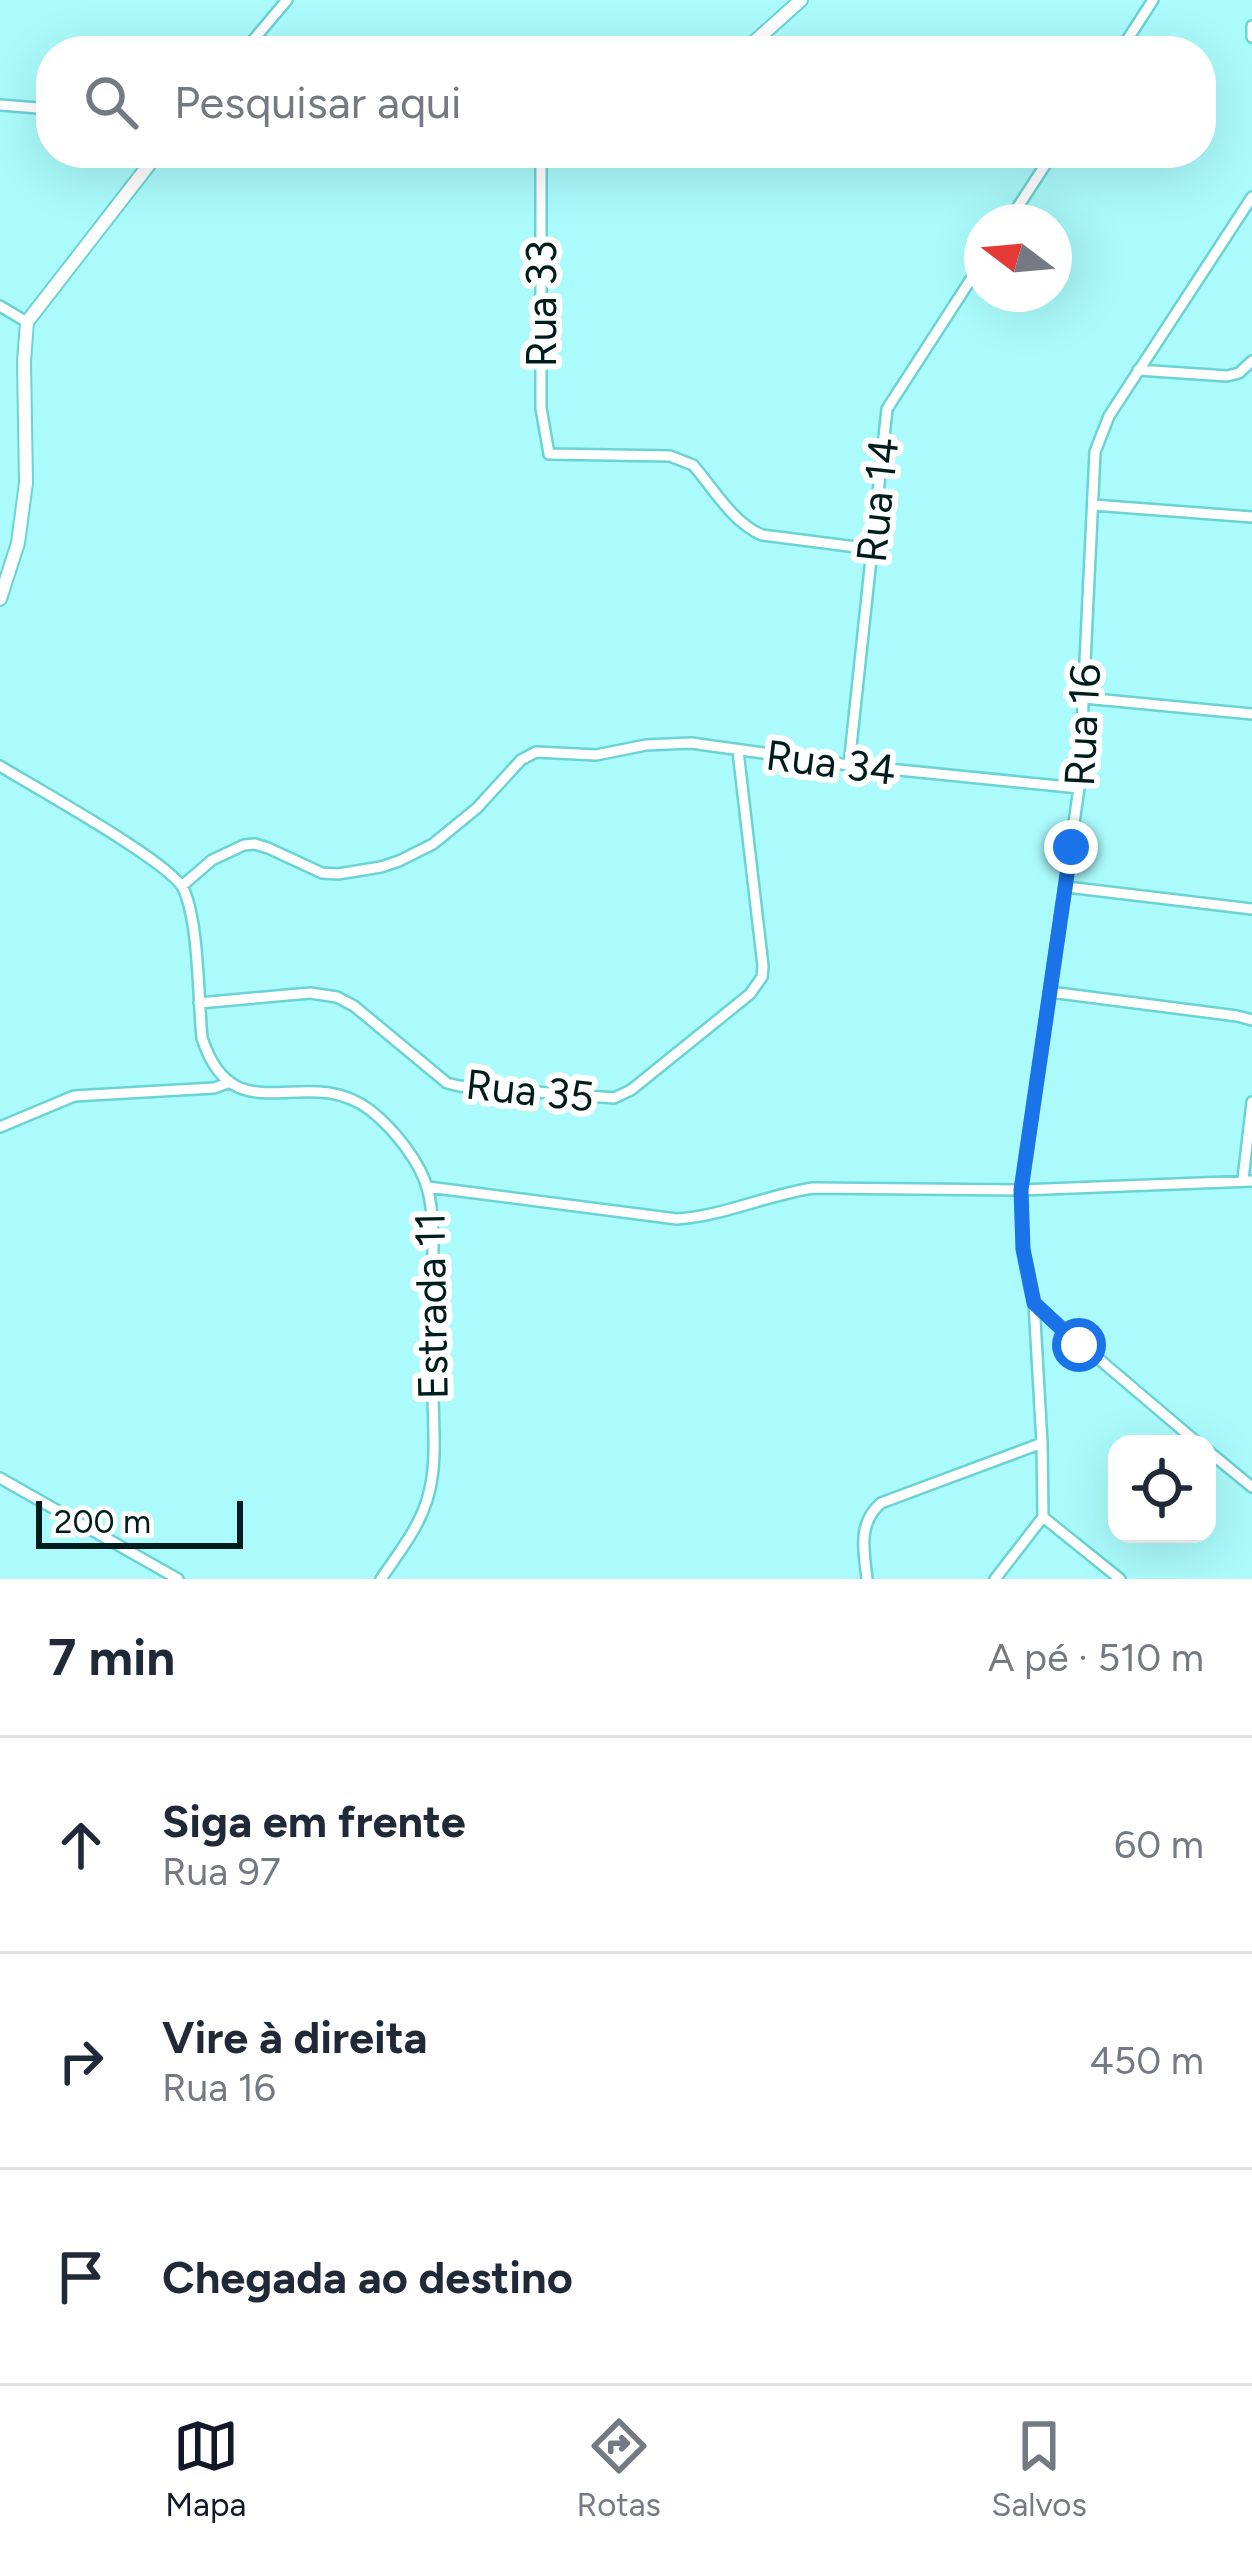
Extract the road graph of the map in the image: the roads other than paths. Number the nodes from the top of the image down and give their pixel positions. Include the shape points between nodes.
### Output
1 (286, 0) edge
2 (801, 0) edge
3 (1153, 0) edge
4 (1252, 27) edge
5 (256, 36) edge
6 (761, 36) edge
7 (1130, 36) edge
8 (1252, 37) edge
9 (0, 105) edge
10 (36, 108) edge
11 (146, 168) edge
12 (541, 168) edge
13 (1043, 168) edge
14 (1252, 197) edge
15 (1020, 204) edge
16 (964, 290) edge
17 (0, 307) edge
18 (28, 322) junction
19 (1252, 361) edge
20 (1138, 370) junction
21 (1093, 505) junction
22 (1252, 518) edge
23 (872, 550) junction
24 (0, 599) edge
25 (1084, 698) junction
26 (1252, 714) edge
27 (738, 751) junction
28 (849, 765) junction
29 (0, 766) edge
30 (1079, 788) junction
31 (183, 885) junction
32 (1067, 887) junction
33 (1252, 909) edge
34 (1050, 992) junction
35 (199, 1003) junction
36 (1252, 1020) edge
37 (228, 1083) junction
38 (1252, 1102) edge
39 (0, 1127) edge
40 (1247, 1180) edge
41 (428, 1187) junction
42 (1021, 1190) junction
43 (1034, 1303) junction
44 (1188, 1435) edge
45 (1042, 1443) junction
46 (1216, 1457) edge
47 (0, 1478) edge
48 (1252, 1487) edge
49 (1043, 1517) junction
50 (178, 1579) edge
51 (381, 1579) edge
52 (866, 1579) edge
53 (995, 1579) edge
54 (1120, 1579) edge

1 - 5 street
2 - 6 main road
3 - 7 street
4 - 8 street
9 - 10 street
11 - 18 main road
12 - 23 street, Rua 33 via 541,408 549,454 683,459 750,530
13 - 15 street
14 - 20 street, Rua 16
16 - 23 street, Rua 14 via 887,409
17 - 18 street
18 - 24 main road via 26,483
19 - 20 street via 1227,376
20 - 21 street, Rua 16 via 1099,439
21 - 22 street
21 - 25 street, Rua 16
23 - 28 street, Rua 14
25 - 26 street
25 - 30 street, Rua 16
27 - 28 street, Rua 34
27 - 31 street, Rua 34 via 691,742 527,755 434,844 381,867 322,873 255,844 212,860
27 - 35 street, Rua 35 via 762,977 621,1096 447,1083 328,994
28 - 30 street, Rua 34
29 - 31 street
30 - 32 street, Rua 16
31 - 35 street
32 - 33 street
32 - 34 street, Rua 16
34 - 36 street
34 - 42 street, Rua 16
35 - 37 street via 208,1056
37 - 39 street, Estrada 11 via 74,1096
37 - 41 street, Estrada 11 via 262,1092 326,1091 358,1102 409,1153
38 - 40 street
40 - 42 street
41 - 42 street via 677,1219 813,1189
41 - 51 street, Estrada 11 via 433,1476 418,1522
42 - 43 street, Rua 16
43 - 44 street
43 - 45 street, Rua 16
45 - 49 street, Rua 16
45 - 52 street via 881,1503 862,1538
46 - 48 street
47 - 50 street
49 - 53 street
49 - 54 street

